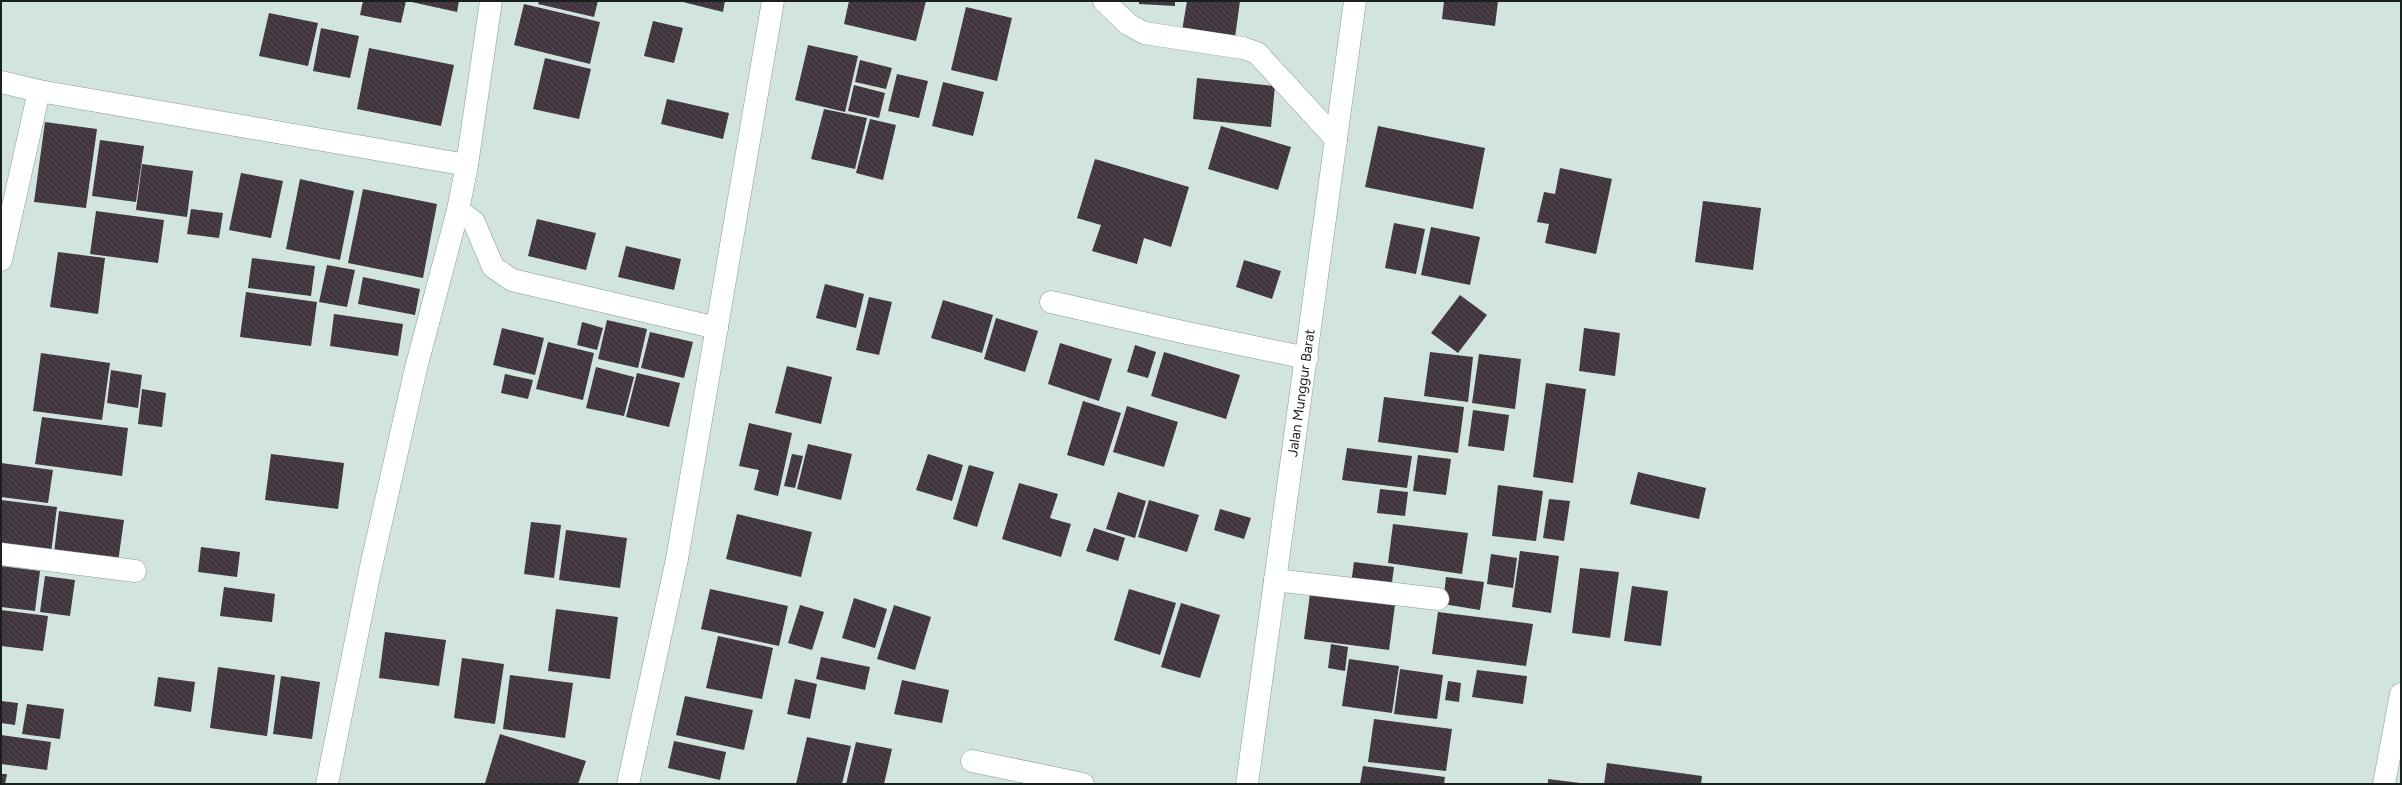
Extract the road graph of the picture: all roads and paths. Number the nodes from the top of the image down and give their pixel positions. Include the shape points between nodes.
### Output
1 (491, 1) edge
2 (773, 1) edge
3 (1104, 1) edge
4 (1355, 1) edge
5 (1, 82) edge
6 (39, 91) junction
7 (1336, 139) junction
8 (467, 165) junction
9 (458, 210) junction
10 (1, 260) edge
11 (1051, 302) dead end
12 (717, 328) junction
13 (1307, 358) junction
14 (1, 554) edge
15 (135, 571) dead end
16 (1275, 580) junction
17 (1438, 599) dead end
18 (2401, 694) edge
19 (972, 760) dead end
20 (327, 784) edge
21 (628, 784) edge
22 (1083, 784) edge
23 (1247, 784) edge
24 (2384, 784) edge

1 - 8 street
2 - 12 street
3 - 7 street via 1128,24 1144,33 1243,48 1257,53
4 - 7 street, Jalan Munggur Barat
5 - 6 street
6 - 8 street
6 - 10 street
7 - 13 street, Jalan Munggur Barat
8 - 9 street
9 - 12 street via 474,222 493,267 512,280
9 - 20 street via 416,368 370,571
11 - 13 street
12 - 21 street via 677,559
13 - 16 street, Jalan Munggur Barat
14 - 15 street
16 - 17 street
16 - 23 street, Jalan Munggur Barat
18 - 24 street
19 - 22 street

